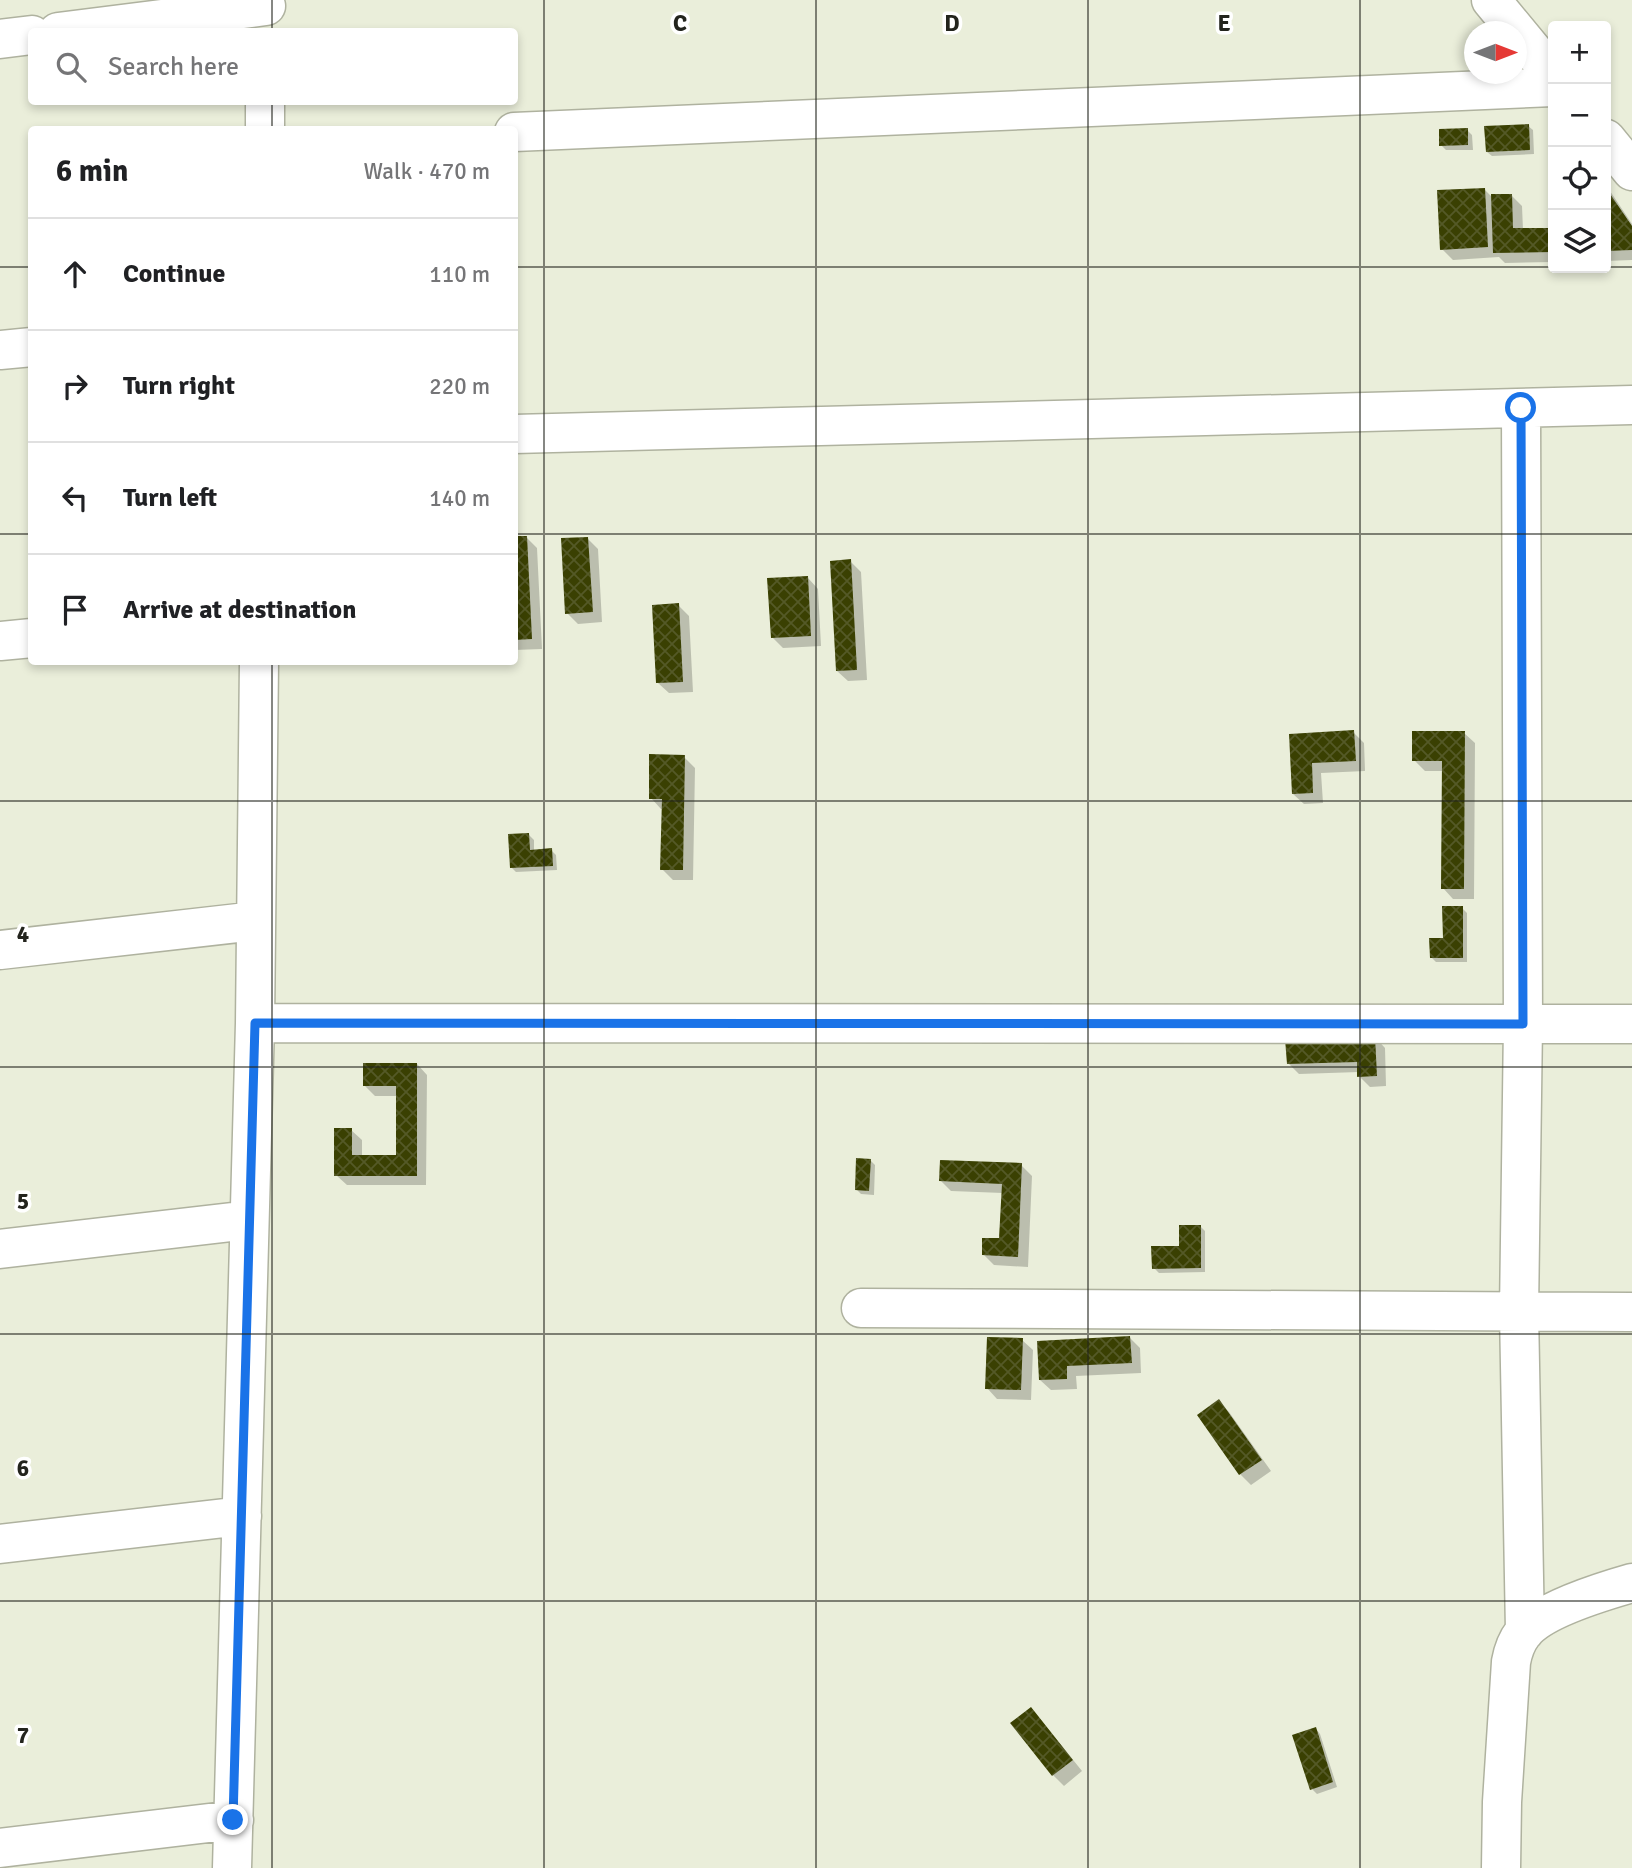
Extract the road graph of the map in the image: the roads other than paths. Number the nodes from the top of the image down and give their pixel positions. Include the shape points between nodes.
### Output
1 (1491, 0) edge
2 (266, 12) edge
3 (100, 28) edge
4 (28, 35) edge
5 (0, 38) edge
6 (1548, 69) edge
7 (1548, 87) edge
8 (265, 105) edge
9 (265, 126) edge
10 (518, 132) edge
11 (1611, 145) edge
12 (1632, 171) edge
13 (28, 347) edge
14 (0, 350) edge
15 (1632, 405) edge
16 (1521, 408) junction
17 (518, 433) edge
18 (28, 638) edge
19 (0, 641) edge
20 (258, 665) edge
21 (256, 921) junction
22 (0, 950) edge
23 (255, 1023) junction
24 (1523, 1024) junction
25 (1632, 1024) edge
26 (250, 1220) junction
27 (0, 1249) edge
28 (861, 1308) dead end
29 (1519, 1312) junction
30 (1632, 1312) edge
31 (242, 1516) junction
32 (0, 1544) edge
33 (1632, 1583) edge
34 (1525, 1631) junction
35 (233, 1820) junction
36 (0, 1848) edge
37 (232, 1868) edge
38 (1501, 1868) edge

1 - 6 street
2 - 3 street
4 - 5 street
7 - 10 street
8 - 9 street
11 - 12 street
13 - 14 street
15 - 16 street
16 - 17 street
16 - 24 street
18 - 19 street
20 - 21 street
21 - 22 street
21 - 23 street
23 - 24 street
23 - 26 street
24 - 25 street
24 - 29 street
26 - 27 street
26 - 31 street
28 - 29 street
29 - 30 street
29 - 34 street
31 - 32 street
31 - 35 street
33 - 34 street via 1542,1616
34 - 38 street via 1514,1646 1511,1662
35 - 36 street
35 - 37 street

